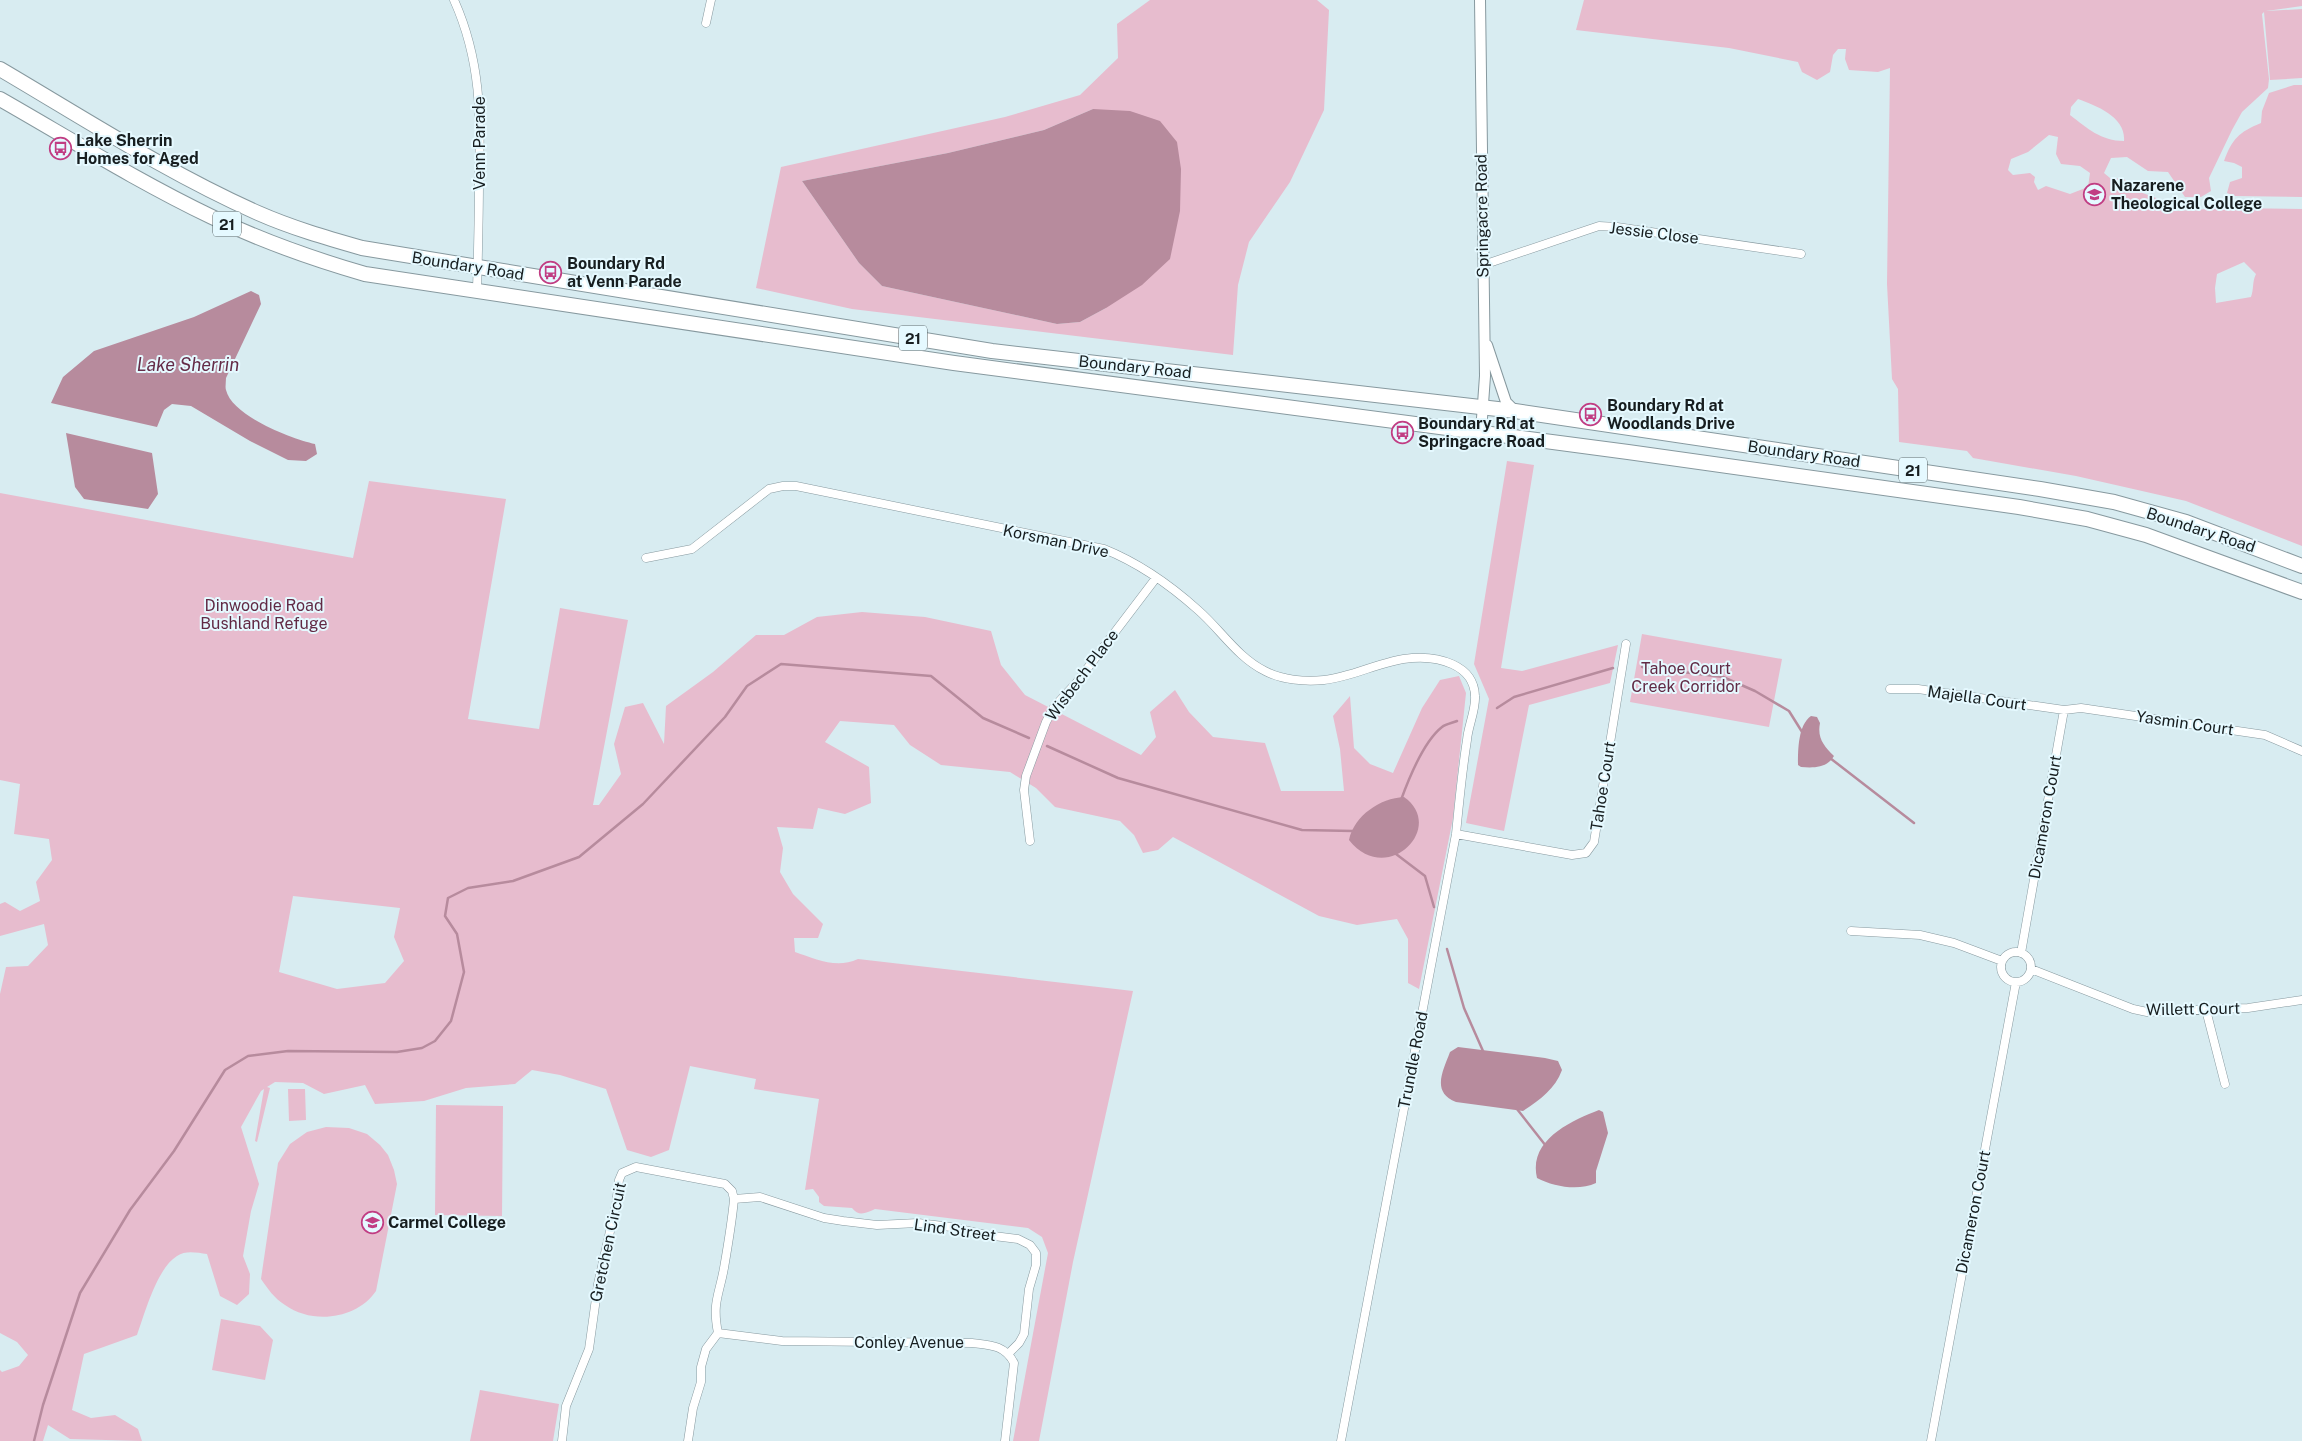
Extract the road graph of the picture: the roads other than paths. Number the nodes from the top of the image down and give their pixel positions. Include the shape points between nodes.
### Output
1 (454, 0) edge
2 (712, 0) edge
3 (1480, 0) edge
4 (706, 23) dead end
5 (0, 70) edge
6 (0, 99) edge
7 (1801, 254) dead end
8 (1483, 265) junction
9 (478, 267) junction
10 (477, 290) junction
11 (1483, 333) junction
12 (1482, 407) junction
13 (1515, 411) junction
14 (1480, 432) junction
15 (2154, 513) junction
16 (2146, 535) junction
17 (646, 558) dead end
18 (2302, 566) edge
19 (1156, 578) junction
20 (2302, 592) edge
21 (1626, 644) dead end
22 (1470, 678) joint
23 (1890, 690) dead end
24 (2064, 710) junction
25 (2302, 751) edge
26 (1456, 834) junction
27 (1030, 841) dead end
28 (1851, 931) dead end
29 (2021, 953) junction
30 (2002, 961) junction
31 (2031, 969) junction
32 (2016, 982) junction
33 (2302, 1000) edge
34 (2206, 1010) junction
35 (2225, 1084) dead end
36 (734, 1199) junction
37 (718, 1333) junction
38 (1009, 1354) junction
39 (562, 1441) edge
40 (688, 1441) edge
41 (1005, 1441) edge
42 (1341, 1441) edge
43 (1930, 1441) edge

1 - 9 street, Venn Parade via 472,49 479,86
2 - 4 street
3 - 8 street, Springacre Road
5 - 9 highway, Boundary Road / 21 via 169,168 259,214 362,248
6 - 10 highway, Boundary Road / 21 via 152,186 260,239 365,274
7 - 8 street, Jessie Close via 1599,226
8 - 11 street, Springacre Road
9 - 10 street, Venn Parade
9 - 12 highway, Boundary Road / 21 via 992,351
10 - 14 highway, Boundary Road / 21 via 954,363
11 - 12 street, Springacre Road via 1485,376
11 - 13 street via 1506,402
12 - 13 highway, Boundary Road / 21
12 - 14 street, Springacre Road
13 - 15 highway, Boundary Road / 21 via 2040,489 2114,502
14 - 16 highway, Boundary Road / 21 via 2020,508 2087,519
15 - 16 highway
15 - 18 highway, Boundary Road / 21
16 - 20 highway, Boundary Road / 21
17 - 19 street, Korsman Drive via 692,548 769,489 796,486 1104,549 1133,561
19 - 22 street, Korsman Drive via 1199,611 1242,656 1266,671 1298,680 1326,680 1411,658 1434,659 1459,666
19 - 27 street, Wisbech Place via 1077,682 1054,707 1046,722 1024,790
21 - 26 street, Tahoe Court via 1594,842 1586,853 1572,855
22 - 26 street, Trundle Road via 1476,696 1467,738
23 - 24 street, Majella Court via 1918,690
24 - 25 street, Yasmin Court via 2080,708 2265,735
24 - 29 street, Dicameron Court
26 - 42 street, Trundle Road
28 - 30 street via 1920,935 1954,943
29 - 30 street via 2008,954
29 - 31 street via 2028,957
30 - 32 street via 2002,974
31 - 32 street via 2026,978
31 - 34 street, Willett Court via 2132,1009 2163,1013
32 - 43 street, Dicameron Court
33 - 34 street, Willett Court
34 - 35 street
36 - 37 street via 724,1269 715,1300
36 - 38 street, Lind Street via 760,1197 843,1222 877,1225 918,1223 1018,1239 1030,1244 1036,1253 1036,1265 1029,1288 1024,1334
36 - 39 street, Gretchen Circuit via 725,1184 644,1167 622,1173 598,1284 588,1350 566,1406
37 - 38 street, Conley Avenue via 782,1341 972,1343 996,1346
37 - 40 street via 706,1349
38 - 41 street via 1014,1372

